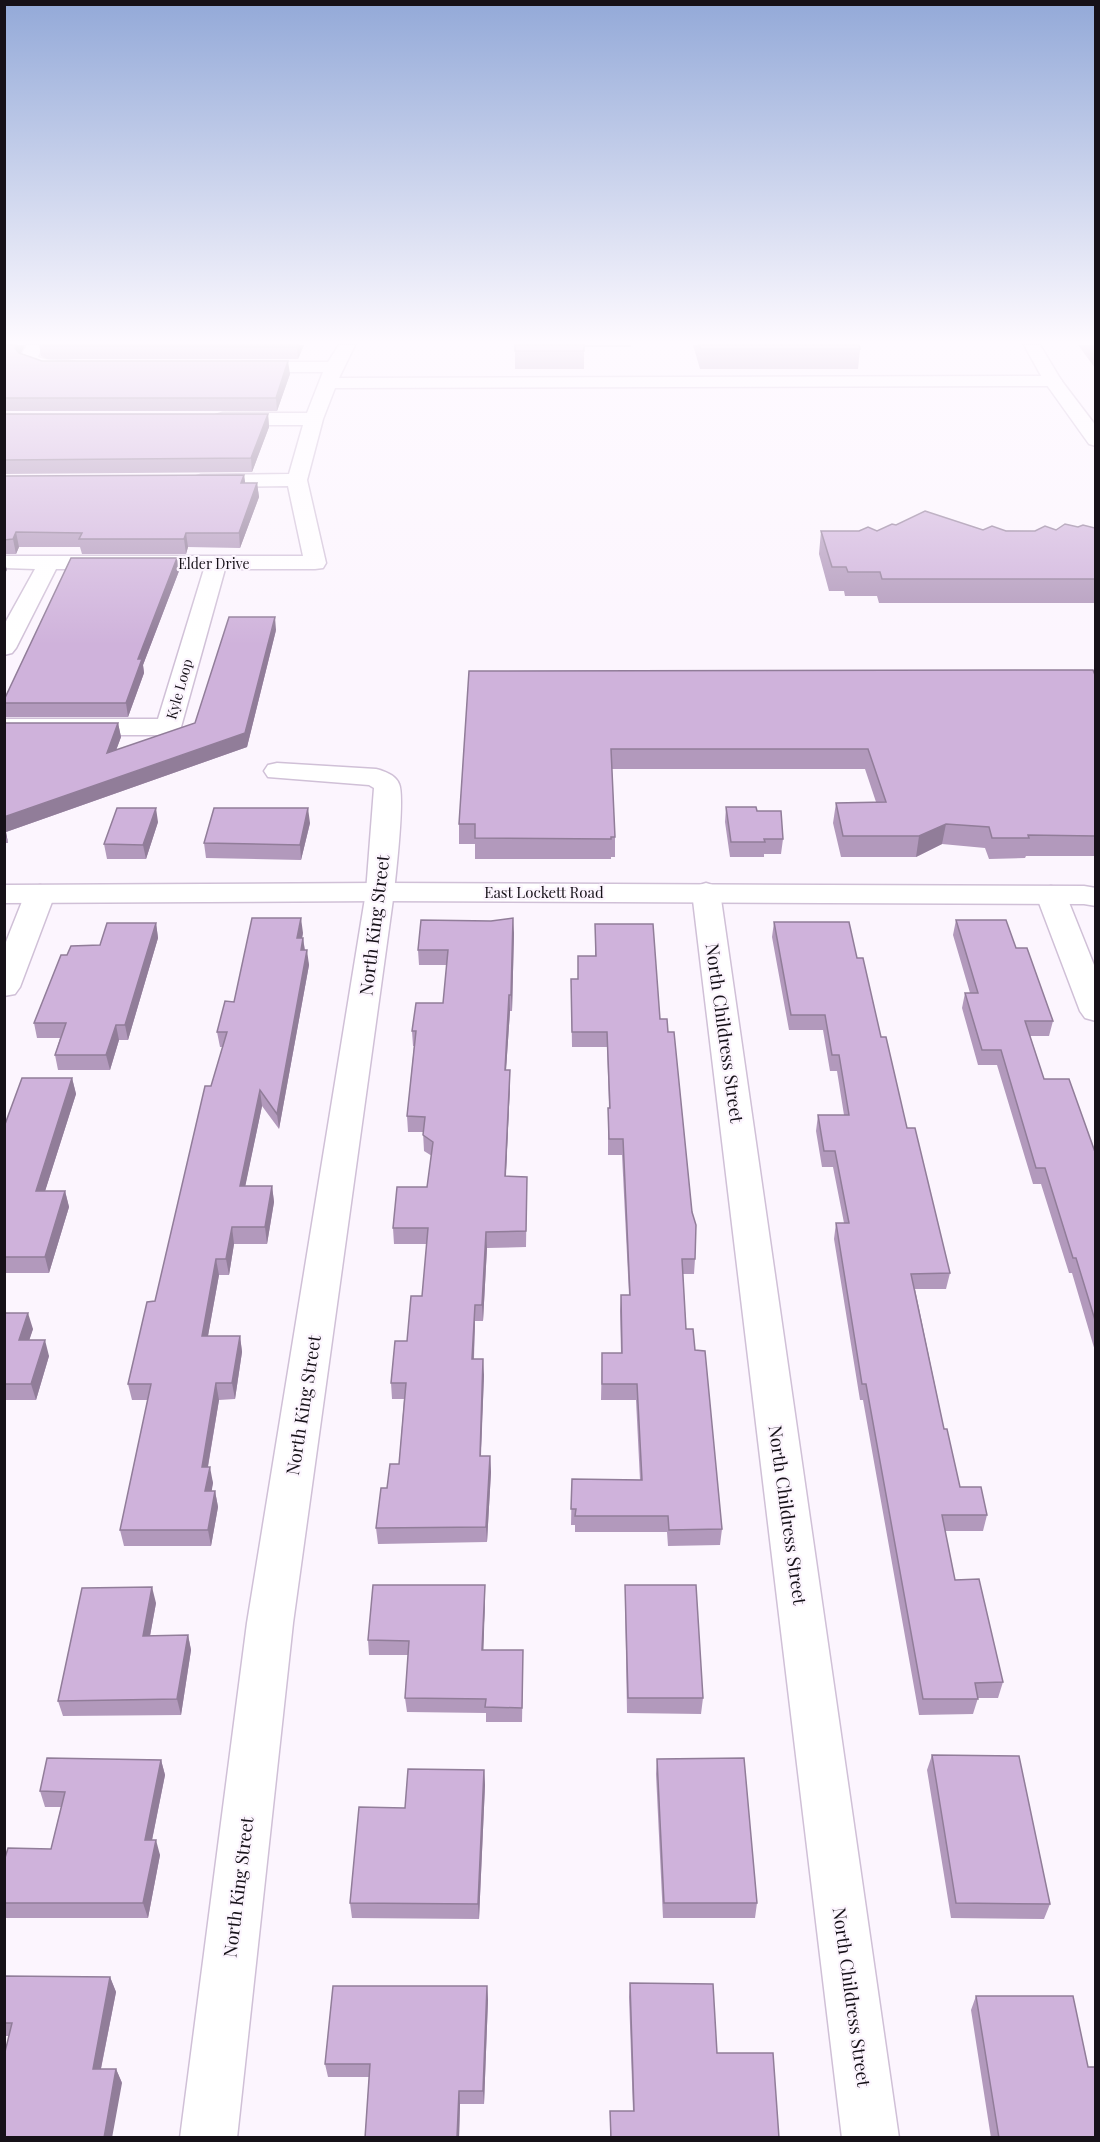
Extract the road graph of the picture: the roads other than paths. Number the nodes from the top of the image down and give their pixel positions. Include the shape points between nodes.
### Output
1 (307, 445) edge
2 (297, 480) junction
3 (179, 481) edge
4 (4, 562) edge
5 (49, 562) junction
6 (216, 564) junction
7 (4, 648) edge
8 (4, 727) edge
9 (277, 771) dead end
10 (380, 892) junction
11 (706, 892) junction
12 (1092, 893) edge
13 (4, 894) edge
14 (40, 894) junction
15 (1051, 895) junction
16 (4, 987) edge
17 (1095, 1011) edge
18 (208, 2138) edge
19 (871, 2138) edge

1 - 2 street
2 - 3 street
2 - 6 street, Elder Drive via 315,563
4 - 5 street, Elder Drive
5 - 6 street, Elder Drive
5 - 7 street
6 - 8 street, Kyle Loop via 168,727
9 - 10 street, North King Street via 376,777 387,785
10 - 11 street, East Lockett Road
10 - 14 street, East Lockett Road
10 - 18 street, North King Street via 270,1623
11 - 15 street, East Lockett Road
11 - 19 street, North Childress Street
12 - 15 street, East Lockett Road
13 - 14 street, East Lockett Road
14 - 16 street
15 - 17 street

